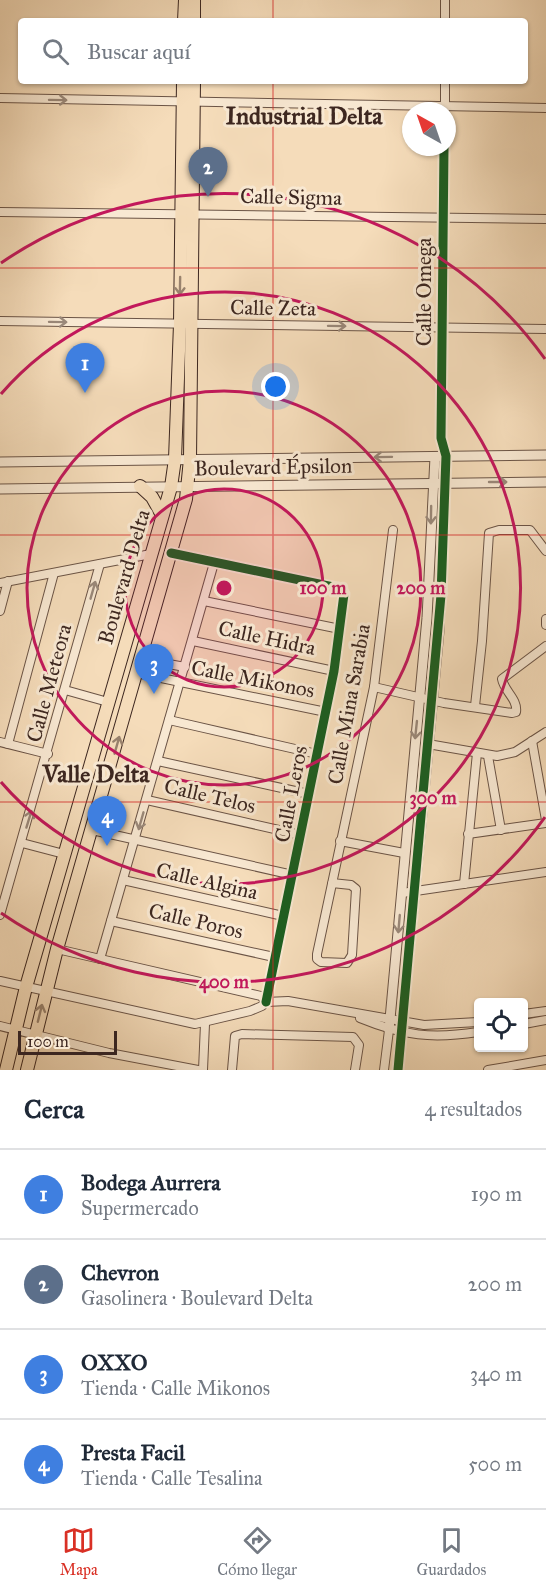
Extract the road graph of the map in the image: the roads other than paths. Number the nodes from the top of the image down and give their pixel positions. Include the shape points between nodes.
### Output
1 (185, 0) edge
2 (194, 0) edge
3 (445, 0) edge
4 (184, 18) edge
5 (194, 18) edge
6 (445, 18) edge
7 (184, 84) edge
8 (193, 84) edge
9 (445, 84) edge
10 (0, 98) edge
11 (445, 102) edge
12 (188, 103) junction
13 (402, 108) edge
14 (546, 108) edge
15 (456, 109) edge
16 (444, 156) edge
17 (0, 212) edge
18 (187, 214) junction
19 (443, 218) junction
20 (546, 219) edge
21 (0, 321) edge
22 (185, 324) junction
23 (442, 327) junction
24 (546, 329) edge
25 (441, 438) junction
26 (546, 455) edge
27 (446, 456) junction
28 (435, 457) junction
29 (175, 459) junction
30 (190, 459) junction
31 (0, 462) edge
32 (432, 482) junction
33 (444, 482) junction
34 (546, 482) edge
35 (140, 486) junction
36 (171, 487) junction
37 (187, 487) junction
38 (0, 489) edge
39 (162, 515) junction
40 (393, 530) dead end
41 (546, 551) edge
42 (151, 554) junction
43 (171, 554) junction
44 (214, 563) junction
45 (100, 564) junction
46 (54, 573) junction
47 (4, 582) edge
48 (204, 601) junction
49 (0, 610) edge
50 (136, 611) junction
51 (546, 619) edge
52 (546, 625) edge
53 (340, 629) junction
54 (193, 641) junction
55 (546, 646) edge
56 (141, 659) junction
57 (185, 667) junction
58 (334, 671) junction
59 (137, 674) junction
60 (180, 683) junction
61 (374, 687) junction
62 (65, 690) junction
63 (419, 697) junction
64 (432, 699) junction
65 (108, 702) junction
66 (475, 706) junction
67 (326, 712) junction
68 (169, 720) junction
69 (546, 732) edge
70 (532, 741) junction
71 (4, 743) edge
72 (428, 744) junction
73 (477, 753) junction
74 (48, 754) junction
75 (317, 754) junction
76 (488, 756) junction
77 (158, 761) junction
78 (309, 794) junction
79 (147, 800) junction
80 (546, 822) edge
81 (92, 830) junction
82 (501, 830) junction
83 (468, 834) junction
84 (301, 835) junction
85 (135, 841) junction
86 (340, 841) junction
87 (22, 843) junction
88 (404, 853) junction
89 (64, 854) junction
90 (546, 872) edge
91 (293, 875) junction
92 (123, 880) junction
93 (332, 883) junction
94 (464, 884) junction
95 (414, 892) junction
96 (402, 893) junction
97 (0, 915) edge
98 (283, 916) junction
99 (111, 921) junction
100 (57, 949) junction
101 (274, 957) junction
102 (100, 959) junction
103 (0, 981) edge
104 (26, 987) junction
105 (45, 992) junction
106 (266, 1002) junction
107 (546, 1011) edge
108 (528, 1013) edge
109 (546, 1020) edge
110 (403, 1022) junction
111 (474, 1022) edge
112 (528, 1023) edge
113 (205, 1024) junction
114 (390, 1025) junction
115 (0, 1026) edge
116 (15, 1029) junction
117 (474, 1032) edge
118 (401, 1033) junction
119 (34, 1036) junction
120 (546, 1060) edge
121 (398, 1065) edge
122 (6, 1070) edge
123 (27, 1070) edge
124 (201, 1070) edge
125 (232, 1070) edge
126 (355, 1070) edge
127 (384, 1070) edge
128 (392, 1070) edge
129 (488, 1070) edge

1 - 4 main road
2 - 5 main road
3 - 6 street
7 - 12 main road, Boulevard Delta
8 - 12 main road, Boulevard Delta
9 - 11 street
10 -> 12 street
12 - 13 street
12 - 18 main road, Boulevard Delta
14 - 15 street
16 - 19 street, Calle Omega
17 - 18 street, Calle Sigma
18 - 19 street, Calle Sigma
18 - 22 main road, Boulevard Delta
19 - 20 street, Calle Sigma
19 - 23 street, Calle Omega
21 -> 22 street, Calle Zeta
22 -> 23 street, Calle Zeta
22 - 29 main road, Boulevard Delta
22 - 30 main road, Boulevard Delta
23 - 24 street, Calle Zeta
23 - 25 street, Calle Omega
25 - 27 street, Calle Omega
25 - 28 street, Calle Omega
26 - 27 street, Boulevard Épsilon
27 - 28 street, Boulevard Épsilon
27 - 33 street
28 -> 30 street, Boulevard Épsilon
28 - 32 street
29 - 30 street, Boulevard Épsilon
29 - 31 street, Boulevard Épsilon
29 - 36 main road, Boulevard Delta
30 - 37 main road, Boulevard Delta
32 - 33 street, Boulevard Épsilon
32 - 37 street, Boulevard Épsilon
32 -> 63 street via 428,618
33 -> 34 street, Boulevard Épsilon
33 - 64 street via 442,585
35 - 36 street, Boulevard Épsilon
35 - 38 street, Boulevard Épsilon
35 - 39 main road via 152,496
36 - 37 street, Boulevard Épsilon
36 - 39 main road, Boulevard Delta
37 - 43 main road, Boulevard Delta
39 - 42 main road, Boulevard Delta
40 - 61 street, Calle Mina Sarabia
41 - 66 street via 530,530 489,533
42 - 45 street
42 - 50 main road, Boulevard Delta
43 - 44 street
43 - 56 main road, Boulevard Delta
44 - 48 street
44 - 53 street, Calle Leros via 338,588 343,592
45 - 46 street
62 -> 45 street, Calle Meteora
46 - 47 street
46 - 71 street
47 - 49 street
48 - 53 street
48 - 54 street
50 - 59 main road via 128,659 130,669
50 - 65 main road, Boulevard Delta
51 - 52 street
53 - 58 street, Calle Leros
54 - 57 street
54 - 58 street, Calle Hidra
55 - 66 street via 502,679 516,704 516,712
56 - 57 street, Calle Mikonos
56 - 59 main road, Boulevard Delta
57 - 60 street
58 - 67 street, Calle Leros
59 - 60 street, Calle Mikonos
81 -> 59 main road, Boulevard Delta
60 - 67 street, Calle Mikonos
60 - 68 street
61 - 63 street
61 - 86 street, Calle Mina Sarabia
62 - 65 street
62 - 74 street, Calle Meteora
63 - 64 street
63 -> 88 street
64 - 66 street
64 - 72 street
65 - 89 main road, Boulevard Delta
67 - 75 street, Calle Leros
68 - 75 street
68 - 77 street
69 - 70 street
70 - 76 street via 506,755
70 - 80 street
71 - 74 street
72 - 73 street
72 - 95 street
73 - 76 street
73 - 83 street
87 -> 74 street, Calle Meteora
75 - 78 street, Calle Leros
76 - 82 street
77 - 78 street
77 - 79 street
78 - 84 street, Calle Leros
79 - 84 street, Calle Telos
79 -> 85 street
80 - 82 street
81 - 85 street
81 - 100 main road, Boulevard Delta
82 - 83 street
83 - 94 street
84 - 91 street, Calle Leros
85 - 91 street
85 - 92 street
86 - 88 street
86 - 93 street, Calle Mina Sarabia
87 - 89 street
87 - 97 street, Calle Meteora
88 - 96 street
89 - 104 main road, Boulevard Delta
90 - 94 street
91 - 98 street, Calle Leros
92 - 98 street, Calle Algina
92 - 99 street
93 - 93 street, Calle Mina Sarabia via 317,959 347,963 352,955 356,889
94 - 95 street
95 - 96 street
95 - 110 street
96 -> 114 street
98 - 101 street, Calle Leros
99 - 101 street, Calle Poros
99 - 102 street
100 - 102 street
100 - 105 main road, Boulevard Delta
101 - 106 street, Calle Leros
102 - 106 street via 261,996
103 - 104 street
104 - 105 street
104 - 116 main road, Boulevard Delta
105 - 113 street
119 -> 105 main road, Boulevard Delta
106 - 113 street
106 - 114 street via 299,1002
107 - 108 street
109 - 112 street
110 - 111 street via 434,1026
110 - 114 street
110 - 118 street
113 - 124 street
114 - 118 street
114 - 127 street
115 - 116 street
116 - 119 street
116 - 122 main road, Boulevard Delta
117 - 118 street via 434,1037
118 - 121 street
119 - 123 main road, Boulevard Delta
119 - 124 street
120 - 129 street
121 - 128 street
125 - 126 street via 235,1036 348,1036 356,1039 358,1045

